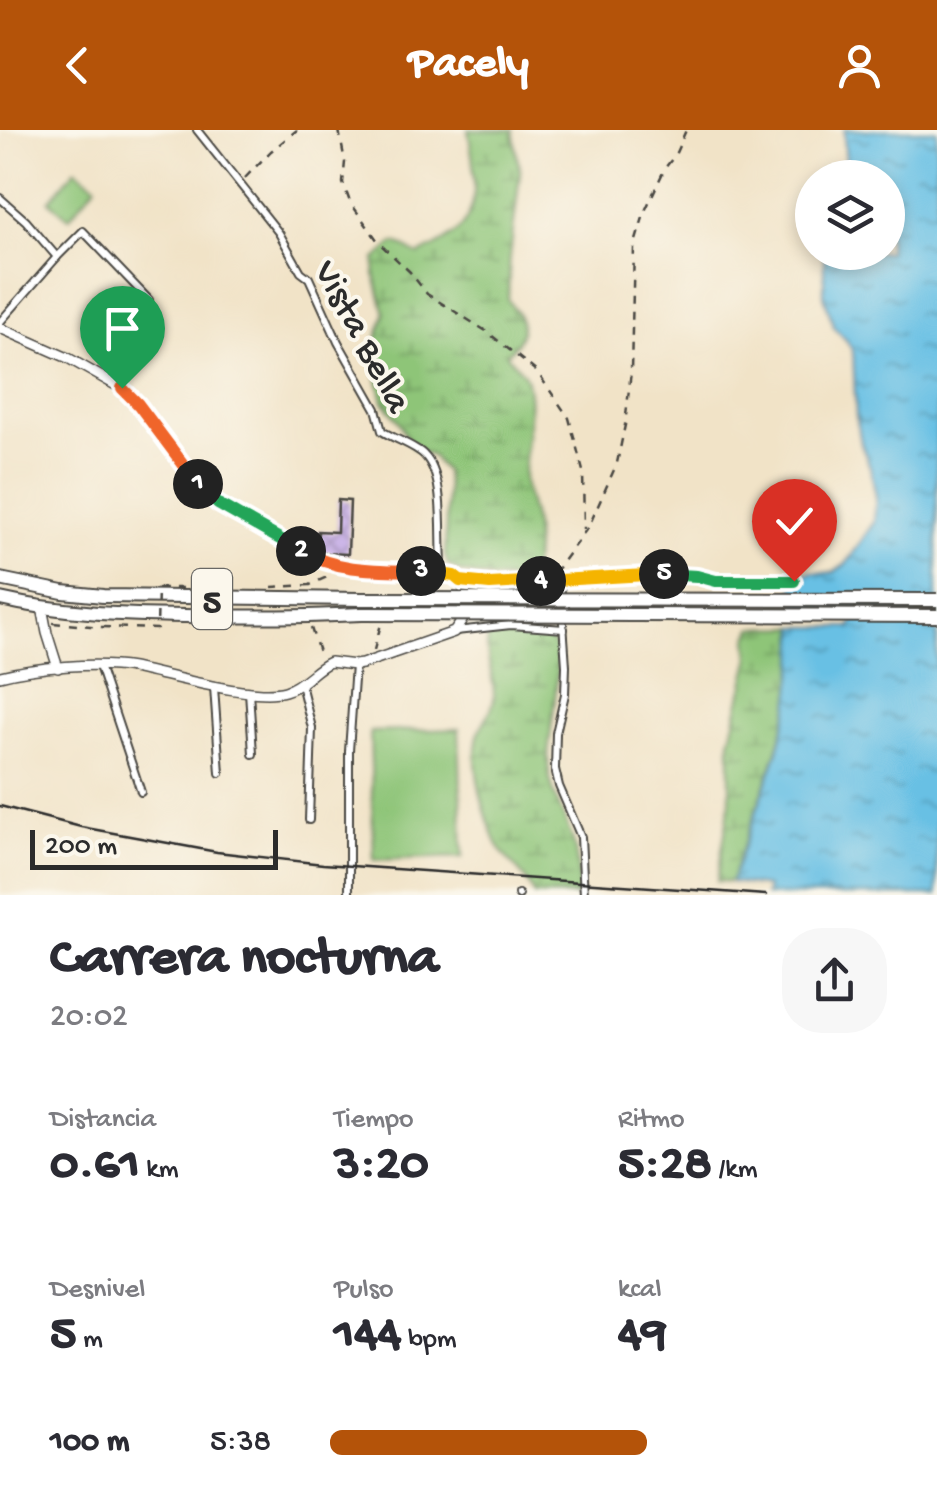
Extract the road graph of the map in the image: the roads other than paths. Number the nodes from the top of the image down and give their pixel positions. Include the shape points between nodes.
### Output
1 (198, 130) edge
2 (0, 198) edge
3 (57, 257) junction
4 (149, 300) dead end
5 (0, 325) edge
6 (443, 573) junction
7 (0, 579) edge
8 (460, 581) junction
9 (0, 599) edge
10 (937, 600) edge
11 (43, 614) junction
12 (937, 616) edge
13 (564, 629) junction
14 (454, 632) junction
15 (99, 666) junction
16 (355, 666) junction
17 (58, 668) junction
18 (0, 676) edge
19 (301, 684) junction
20 (214, 686) junction
21 (249, 691) junction
22 (253, 754) dead end
23 (220, 773) dead end
24 (141, 792) dead end
25 (309, 820) dead end
26 (349, 895) edge
27 (584, 895) edge

1 - 6 street, Vista Bella via 309,278 382,432 424,455 433,469
2 - 3 street
3 - 4 street via 83,231
3 - 5 street
5 - 6 street via 122,388 208,496 308,555 340,567
6 - 8 street
7 - 10 highway, 5, bridge via 103,596
8 - 13 street via 560,579
8 - 14 street via 466,608
9 - 11 highway, 5
11 - 12 highway, 5, bridge
11 - 17 street
13 - 14 street via 512,624
13 - 27 street via 566,694 555,769 581,837
14 - 16 street
15 - 17 street
15 - 20 street
15 - 24 street
16 - 19 street via 336,661
16 - 26 street
17 - 18 street
19 - 21 street via 276,693
19 - 25 street via 312,728
20 - 21 street
20 - 23 street
21 - 22 street

